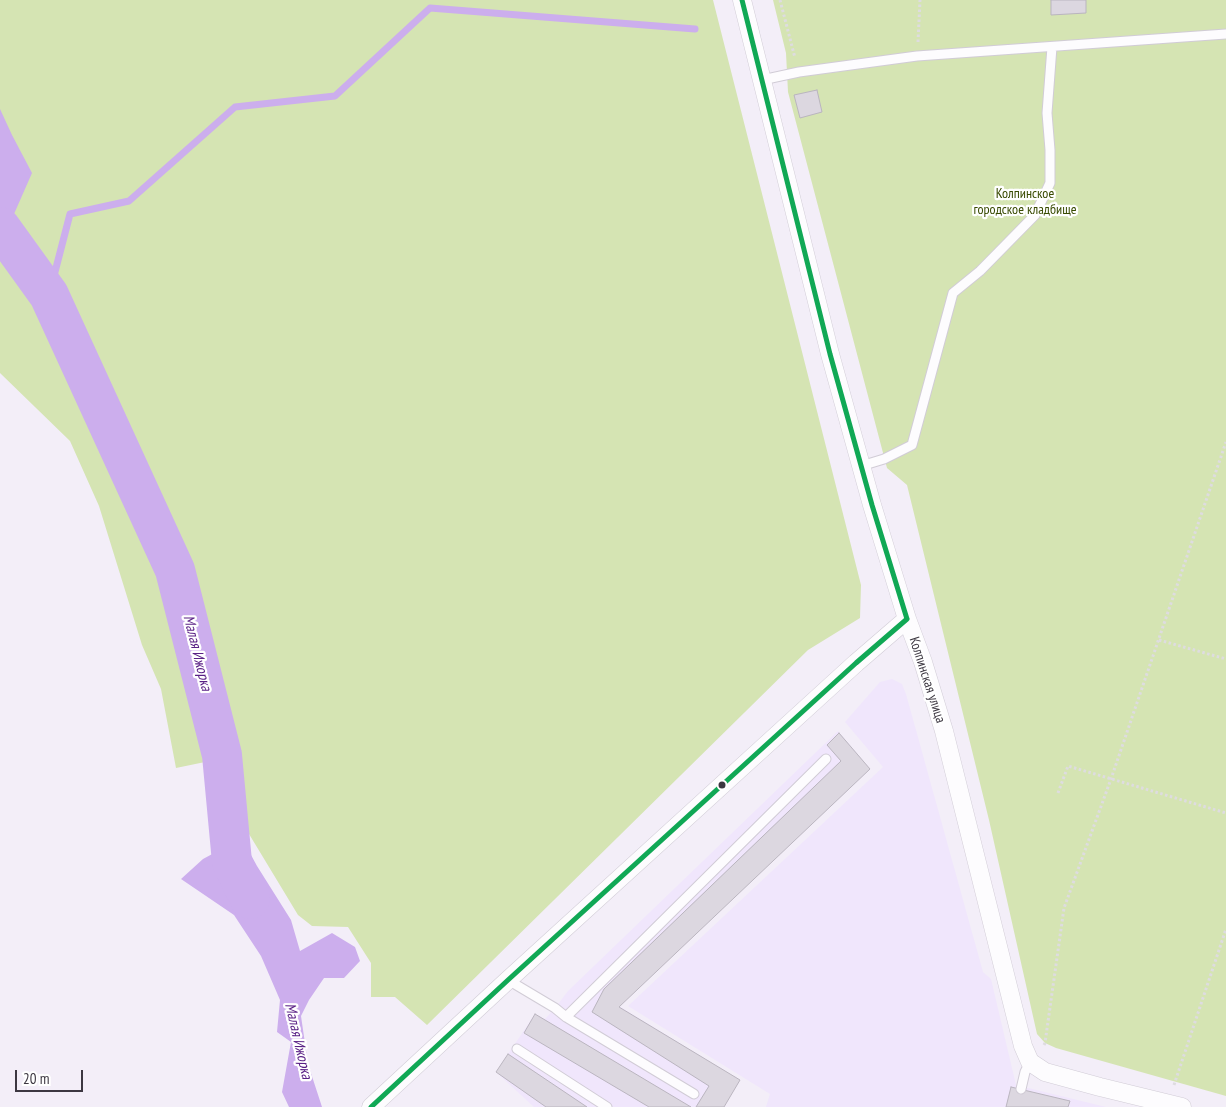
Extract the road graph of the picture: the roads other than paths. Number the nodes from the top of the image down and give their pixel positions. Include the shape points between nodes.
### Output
1 (742, 0) edge
2 (1226, 34) edge
3 (1052, 47) junction
4 (762, 80) junction
5 (861, 466) junction
6 (907, 620) junction
7 (826, 759) dead end
8 (508, 980) junction
9 (566, 1016) junction
10 (517, 1049) dead end
11 (1030, 1062) junction
12 (1021, 1089) dead end
13 (694, 1094) dead end
14 (1175, 1105) edge
15 (371, 1107) edge
16 (607, 1107) edge

1 - 4 street, Колпинская улица
2 - 3 lane
3 - 4 lane via 917,56
3 - 5 lane via 1047,113 1050,183 1035,215 980,271 952,293 912,445
4 - 5 street, Колпинская улица
5 - 6 street, Колпинская улица
6 - 8 street
6 - 11 street, Колпинская улица via 944,732 1023,1046
7 - 9 lane
8 - 9 lane
8 - 15 street
9 - 13 lane
10 - 16 lane
11 - 12 lane
11 - 14 street via 1045,1072

